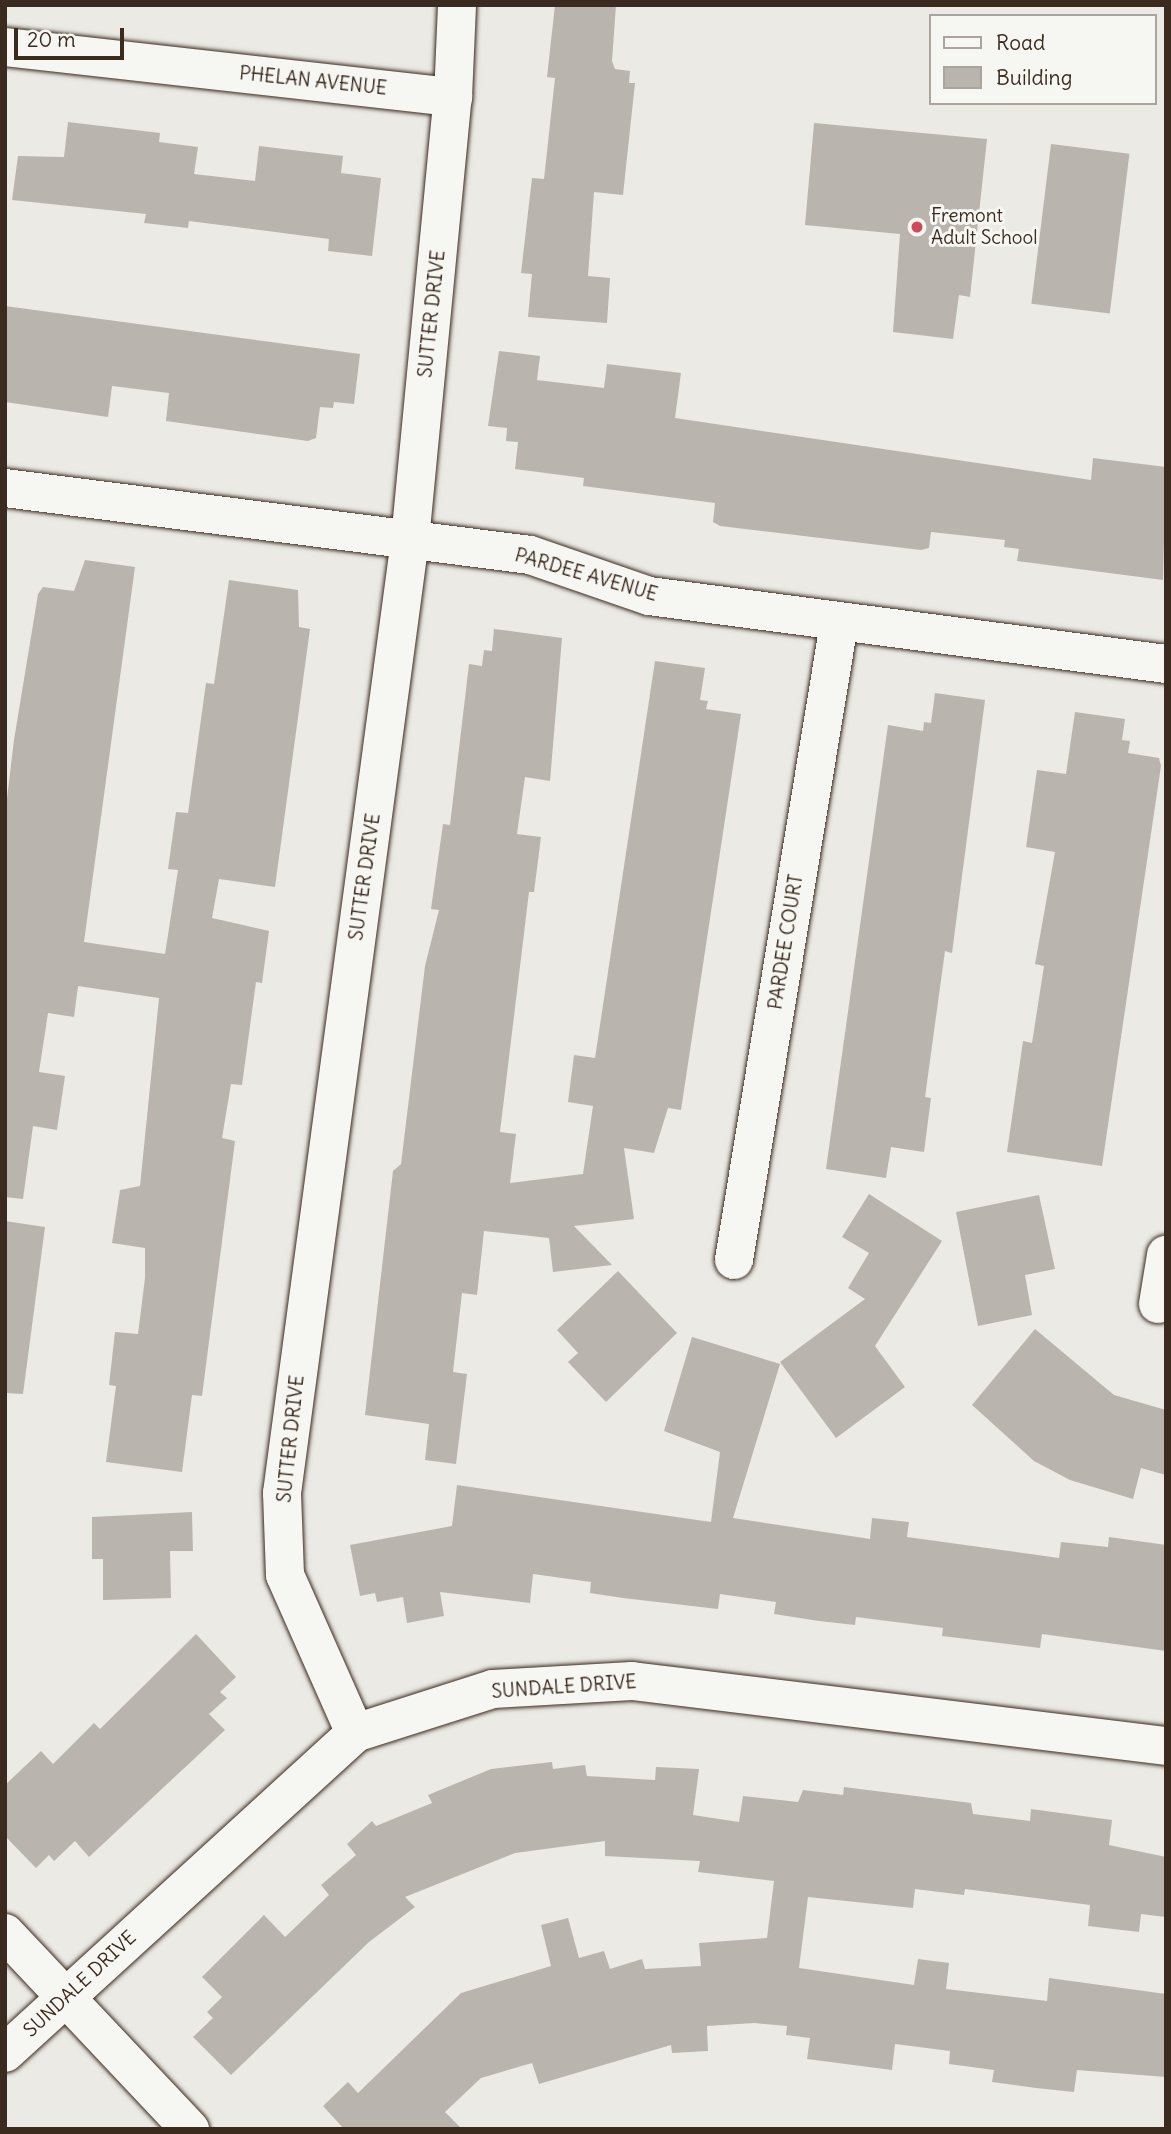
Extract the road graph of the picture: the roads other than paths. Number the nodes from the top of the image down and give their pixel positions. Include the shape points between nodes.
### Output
1 (457, 5) edge
2 (5, 47) edge
3 (453, 97) junction
4 (5, 488) edge
5 (410, 540) junction
6 (838, 624) junction
7 (1166, 664) edge
8 (1166, 1255) edge
9 (734, 1260) dead end
10 (1158, 1304) dead end
11 (355, 1733) junction
12 (1166, 1746) edge
13 (5, 1933) edge
14 (65, 1997) junction
15 (5, 2053) edge
16 (190, 2129) edge

1 - 3 street, SUTTER DRIVE
2 - 3 street, PHELAN AVENUE
3 - 5 street, SUTTER DRIVE
4 - 5 street, PARDEE AVENUE
5 - 6 street, PARDEE AVENUE via 530,555 649,596
5 - 11 street, SUTTER DRIVE via 282,1493 285,1575
6 - 7 street, PARDEE AVENUE
6 - 9 street, PARDEE COURT
8 - 10 street
11 - 12 street, SUNDALE DRIVE via 494,1689 632,1681
11 - 14 street, SUNDALE DRIVE
13 - 14 street
14 - 15 street, SUNDALE DRIVE
14 - 16 street

